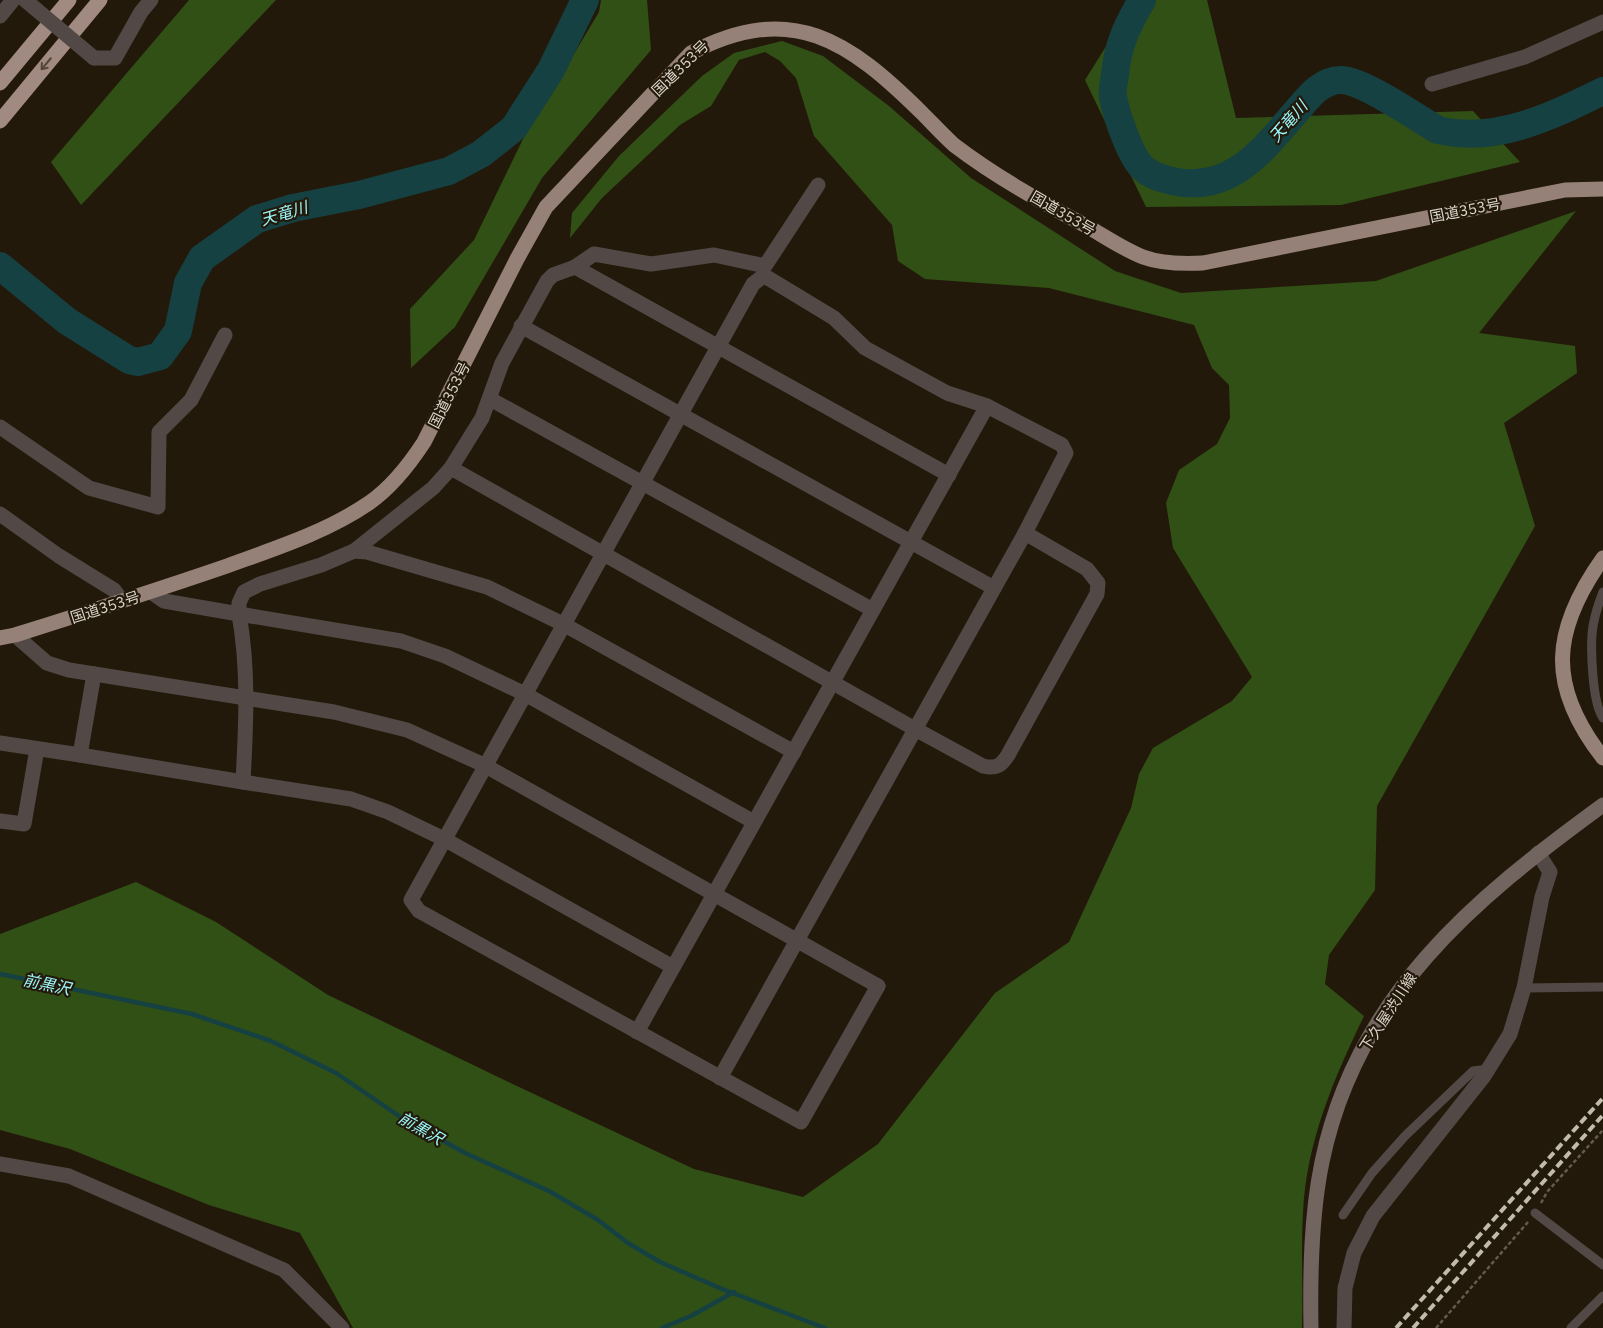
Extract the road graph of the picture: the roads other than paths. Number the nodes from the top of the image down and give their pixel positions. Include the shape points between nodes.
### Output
1 (13, 0) edge
2 (24, 0) edge
3 (69, 0) edge
4 (100, 0) edge
5 (151, 0) edge
6 (0, 16) edge
7 (1603, 22) edge
8 (0, 83) edge
9 (1432, 84) dead end
10 (0, 121) edge
11 (818, 185) dead end
12 (1603, 189) edge
13 (575, 267) junction
14 (521, 326) junction
15 (225, 335) dead end
16 (718, 347) junction
17 (490, 399) junction
18 (987, 406) junction
19 (680, 415) junction
20 (0, 427) edge
21 (451, 468) junction
22 (948, 475) junction
23 (641, 484) junction
24 (0, 514) edge
25 (1025, 533) junction
26 (912, 541) junction
27 (354, 551) junction
28 (602, 554) junction
29 (1603, 558) edge
30 (994, 588) junction
31 (151, 592) junction
32 (1603, 592) edge
33 (122, 601) junction
34 (873, 610) junction
35 (239, 614) junction
36 (563, 624) junction
37 (8, 636) edge
38 (94, 674) junction
39 (833, 682) junction
40 (525, 694) junction
41 (247, 698) junction
42 (1603, 718) edge
43 (915, 729) junction
44 (0, 743) edge
45 (37, 749) junction
46 (794, 752) junction
47 (80, 755) junction
48 (1603, 758) edge
49 (484, 765) junction
50 (243, 782) junction
51 (1603, 805) edge
52 (0, 821) edge
53 (754, 822) junction
54 (444, 839) junction
55 (1538, 852) junction
56 (714, 894) junction
57 (798, 941) junction
58 (673, 967) junction
59 (1524, 988) junction
60 (1603, 988) edge
61 (637, 1032) junction
62 (1489, 1069) junction
63 (720, 1078) junction
64 (0, 1164) edge
65 (1535, 1213) road end
66 (1343, 1216) dead end
67 (1603, 1265) edge
68 (1603, 1296) edge
69 (1311, 1321) edge
70 (342, 1328) edge
71 (1344, 1328) edge
72 (1571, 1328) edge

1 - 6 street
2 - 5 street, bridge via 94,58 115,58
3 - 8 highway
4 -> 10 highway
7 - 9 street via 1525,57
11 - 13 street via 765,266 714,256 651,264 594,254
12 - 31 highway, 国道353号 via 1565,190 1203,262 1179,264 1162,261 1144,257 1051,208 973,158 953,144 876,68 837,35 796,20 766,18 752,21 711,38 691,53 546,207 440,414 409,464 392,483 370,502 332,525
13 - 14 street via 553,275
13 - 16 street
14 - 17 street via 496,376
14 - 19 street
15 - 20 street via 191,400 159,432 158,507 90,488
16 - 18 street via 753,284 762,277 768,278 834,318 865,348 947,393
16 - 19 street
16 - 22 street
17 - 21 street
17 - 23 street
18 - 22 street
18 - 25 street via 1065,449 1065,457
19 - 23 street
19 - 26 street
21 - 27 street via 433,488
21 - 28 street
22 - 26 street
23 - 28 street
23 - 34 street
24 - 33 street via 114,590
25 - 30 street
25 - 43 street via 1087,569 1098,584 1097,594 1008,755 1001,765 993,769
26 - 30 street
26 - 34 street
27 - 35 street via 244,592
27 - 36 street via 375,554 487,587
28 - 36 street
28 - 39 street
29 - 48 highway via 1576,602 1564,642 1563,659 1567,696 1575,718
30 - 43 street
31 - 33 highway, 国道353号
31 - 35 street via 164,601
32 - 42 lane via 1593,626 1595,696
33 - 37 highway, 国道353号
34 - 39 street
35 - 40 street via 400,641 445,656
35 - 41 street via 245,648
36 - 40 street
36 - 46 street
37 - 38 street via 47,663
38 - 41 street
38 - 47 street
39 - 43 street
39 - 46 street
40 - 49 street
40 - 53 street
41 - 49 street via 334,712 406,730
41 - 50 street
43 - 57 street
44 - 45 street
45 - 47 street
45 - 52 street via 24,824
46 - 53 street
47 - 50 street
49 - 54 street
49 - 56 street
50 - 54 street via 351,799 388,812
51 - 55 main road, 下久屋渋川線
53 - 56 street
54 - 58 street
54 - 61 street via 412,895 414,907
55 - 59 street via 1550,872
55 - 69 main road, 下久屋渋川線 via 1468,912 1438,943 1410,975 1366,1042 1336,1110 1322,1160 1316,1208
56 - 57 street
56 - 58 street
57 - 63 street
57 - 63 street via 878,986 801,1122
58 - 61 street
59 - 60 lane
59 - 62 street via 1510,1034
61 - 63 street
62 - 66 lane via 1473,1071 1405,1136 1372,1173
62 - 71 street via 1373,1216 1354,1254 1347,1280
64 - 70 street via 69,1176 284,1270
65 - 67 lane
68 - 72 lane

